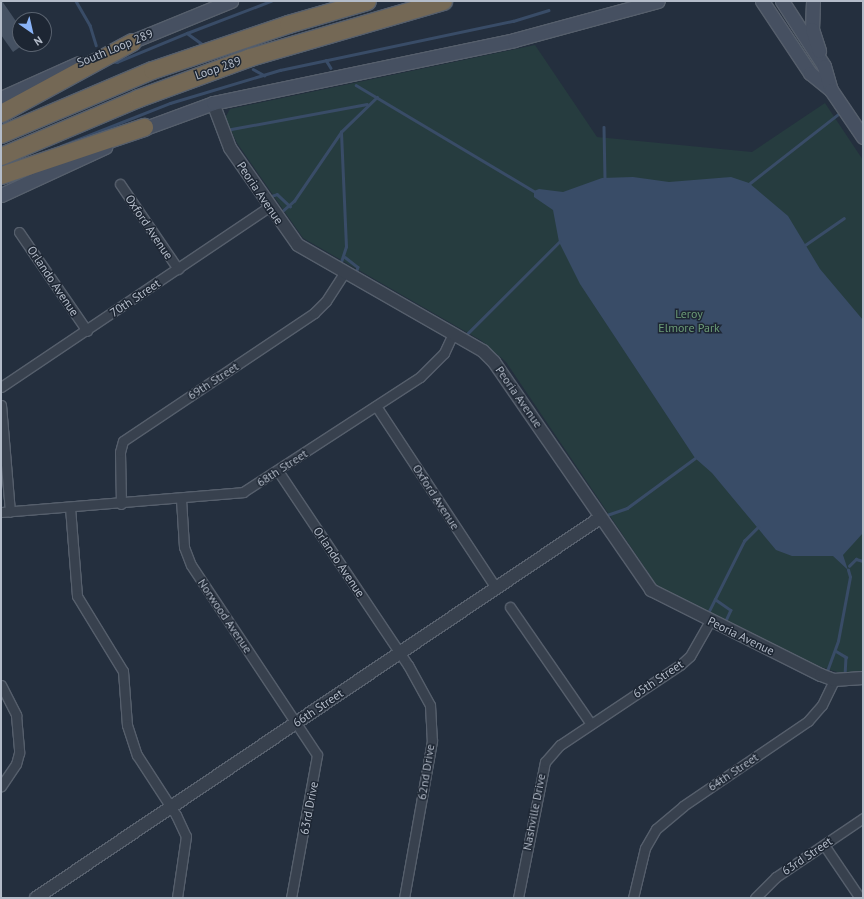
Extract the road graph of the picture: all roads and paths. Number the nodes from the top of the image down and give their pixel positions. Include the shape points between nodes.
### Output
1 (231, 1) edge
2 (367, 1) edge
3 (443, 1) edge
4 (658, 1) edge
5 (762, 1) edge
6 (782, 1) edge
7 (813, 1) edge
8 (132, 42) junction
9 (824, 66) junction
10 (831, 90) junction
11 (1, 98) edge
12 (213, 103) junction
13 (1, 113) edge
14 (144, 127) junction
15 (1, 134) edge
16 (863, 137) edge
17 (1, 156) edge
18 (1, 175) edge
19 (120, 184) dead end
20 (1, 195) edge
21 (269, 207) junction
22 (19, 232) dead end
23 (178, 269) junction
24 (344, 273) junction
25 (87, 331) junction
26 (453, 334) junction
27 (1, 387) edge
28 (1, 405) edge
29 (376, 406) junction
30 (278, 471) junction
31 (181, 499) junction
32 (121, 504) junction
33 (70, 507) junction
34 (5, 512) edge
35 (600, 518) junction
36 (496, 588) junction
37 (510, 607) dead end
38 (710, 622) junction
39 (400, 652) junction
40 (863, 678) edge
41 (834, 680) junction
42 (1, 686) edge
43 (298, 722) junction
44 (591, 724) junction
45 (1, 786) edge
46 (171, 807) junction
47 (863, 818) edge
48 (824, 845) junction
49 (36, 898) edge
50 (177, 898) edge
51 (291, 898) edge
52 (404, 898) edge
53 (518, 898) edge
54 (633, 898) edge
55 (754, 898) edge
56 (860, 898) edge

1 - 8 main road, South Loop 289
2 - 15 highway, Loop 289 via 281,26 152,70
3 - 17 highway, Loop 289 via 220,68 83,120
4 - 12 main road via 514,40
5 - 10 main road via 810,73
6 - 9 main road
7 - 9 main road via 812,29
8 - 11 main road, South Loop 289
8 - 13 highway
9 - 10 main road
10 - 16 main road
12 - 14 main road
12 - 21 street, Peoria Avenue via 230,148
14 - 18 highway
14 - 20 main road
19 - 23 street, Oxford Avenue
21 - 23 street, 70th Street
21 - 24 street, Peoria Avenue via 298,245
22 - 25 street, Orlando Avenue
23 - 25 street, 70th Street
24 - 26 street, Peoria Avenue
24 - 32 street, 69th Street via 326,301 314,313 123,441 120,452
25 - 27 street, 70th Street
26 - 29 street, 68th Street via 431,369
26 - 35 street, Peoria Avenue via 483,351 506,376
28 - 34 street
29 - 30 street, 68th Street
29 - 36 street, Oxford Avenue
30 - 31 street, 68th Street via 243,492
30 - 39 street, Orlando Avenue
31 - 32 street, 68th Street
31 - 43 street, Norwood Avenue via 184,547 191,565
32 - 33 street, 68th Street
33 - 34 street, 68th Street
33 - 46 street via 77,596 123,671 132,744
35 - 36 street, 66th Street
35 - 38 street, Peoria Avenue via 644,584 669,601
36 - 39 street, 66th Street
37 - 44 street
38 - 41 street, Peoria Avenue
38 - 44 street, 65th Street via 690,656
39 - 43 street, 66th Street
39 - 52 street, 62nd Drive via 425,695 432,720 430,752
40 - 41 street
41 - 54 street, 64th Street via 822,704 808,721 683,806 656,829 645,848
42 - 45 street via 16,715 19,752 12,773
43 - 46 street, 66th Street
43 - 51 street, 63rd Drive via 313,746 317,763
44 - 53 street, Nashville Drive via 560,745 545,762
46 - 49 street, 66th Street
46 - 50 street via 186,836
47 - 48 street, 63rd Street
48 - 55 street, 63rd Street via 776,877
48 - 56 street

